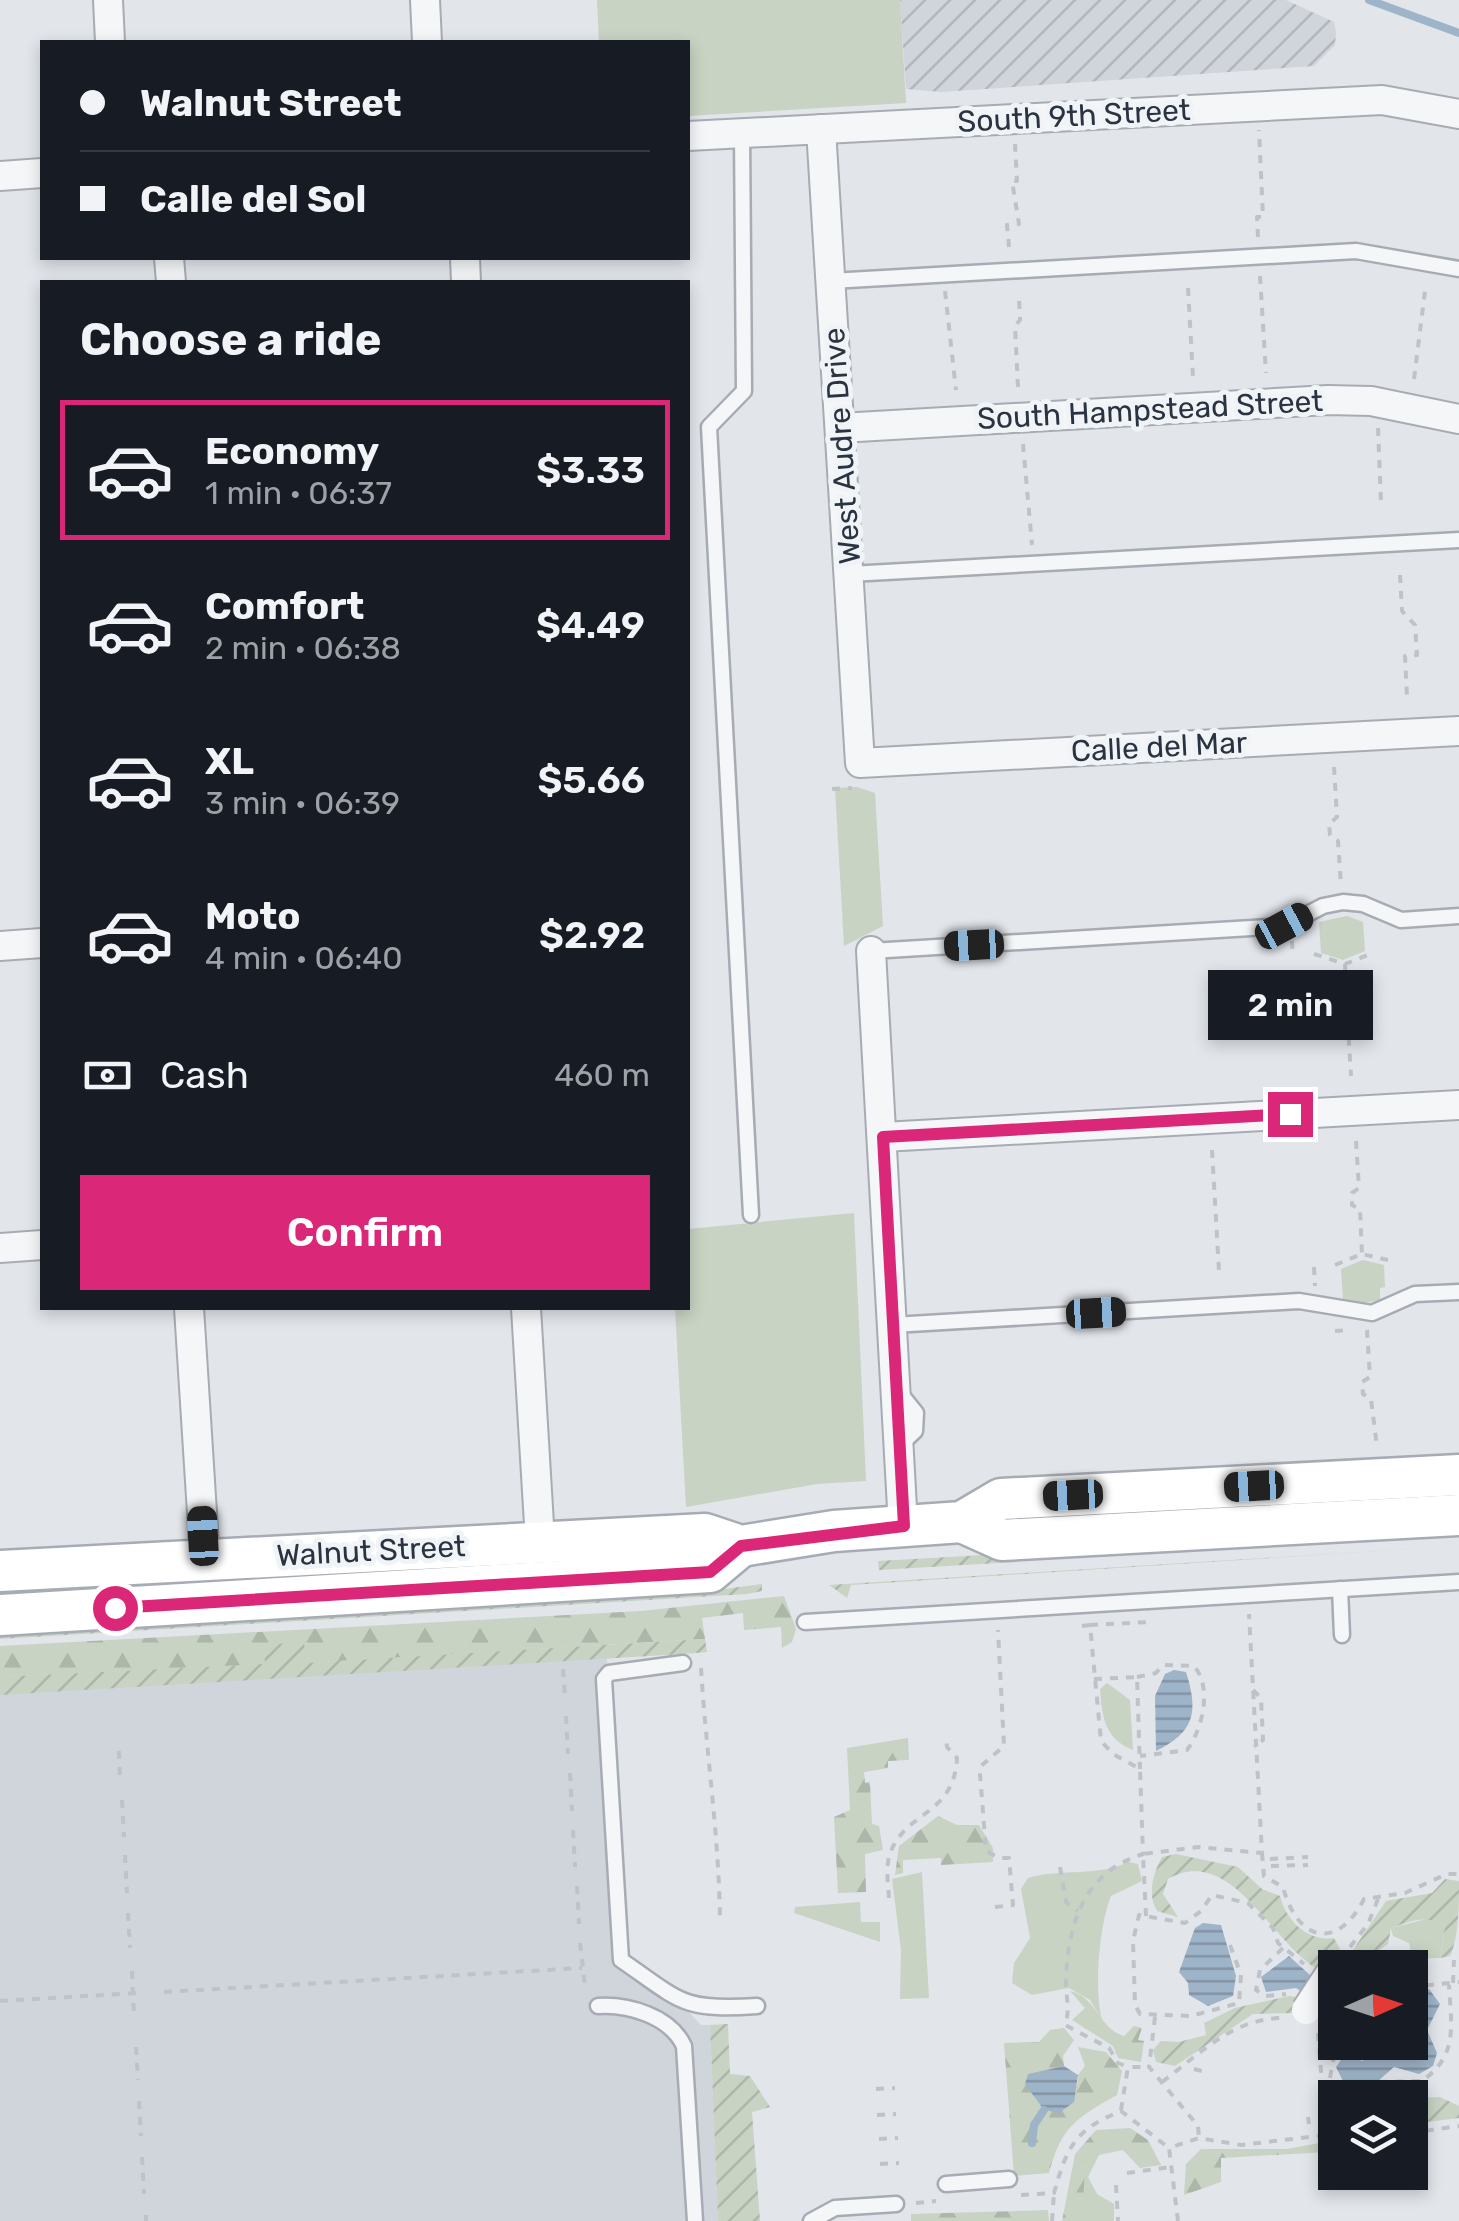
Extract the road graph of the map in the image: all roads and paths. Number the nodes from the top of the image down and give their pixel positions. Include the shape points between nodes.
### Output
1 (108, 0) edge
2 (425, 0) edge
3 (110, 40) edge
4 (427, 40) edge
5 (1459, 114) edge
6 (821, 129) junction
7 (1259, 130) dead end
8 (742, 133) junction
9 (690, 136) edge
10 (1015, 144) dead end
11 (40, 173) edge
12 (0, 176) edge
13 (1258, 237) dead end
14 (1009, 247) dead end
15 (1260, 266) dead end
16 (1459, 269) edge
17 (831, 280) junction
18 (944, 288) dead end
19 (1188, 288) dead end
20 (1425, 291) dead end
21 (1019, 298) dead end
22 (1266, 374) dead end
23 (1193, 377) dead end
24 (1414, 379) dead end
25 (1018, 387) dead end
26 (956, 390) dead end
27 (1459, 419) edge
28 (1378, 426) dead end
29 (840, 428) junction
30 (1022, 440) dead end
31 (1381, 503) dead end
32 (1459, 540) edge
33 (1032, 547) dead end
34 (850, 574) junction
35 (1400, 575) dead end
36 (1407, 698) dead end
37 (1459, 730) edge
38 (860, 763) joint
39 (1334, 767) dead end
40 (1341, 886) dead end
41 (1459, 916) edge
42 (1292, 936) dead end
43 (40, 943) edge
44 (0, 946) edge
45 (871, 951) joint
46 (1373, 953) dead end
47 (1314, 954) dead end
48 (1293, 956) dead end
49 (1345, 964) junction
50 (1351, 1076) dead end
51 (1459, 1104) edge
52 (883, 1137) junction
53 (1356, 1142) dead end
54 (1212, 1150) dead end
55 (751, 1215) dead end
56 (40, 1246) edge
57 (0, 1248) edge
58 (1362, 1254) junction
59 (1388, 1260) dead end
60 (1334, 1265) dead end
61 (1314, 1268) dead end
62 (1219, 1272) dead end
63 (1315, 1286) dead end
64 (1459, 1292) edge
65 (189, 1310) edge
66 (526, 1310) edge
67 (892, 1325) junction
68 (1368, 1332) dead end
69 (1378, 1452) dead end
70 (1459, 1475) edge
71 (1459, 1515) edge
72 (962, 1522) junction
73 (904, 1526) junction
74 (540, 1541) junction
75 (741, 1546) junction
76 (205, 1560) junction
77 (0, 1571) edge
78 (1459, 1582) edge
79 (1340, 1589) junction
80 (1247, 1595) junction
81 (0, 1615) edge
82 (805, 1622) dead end
83 (1150, 1622) dead end
84 (1071, 1626) dead end
85 (1090, 1626) junction
86 (1015, 1629) dead end
87 (1342, 1635) dead end
88 (683, 1663) dead end
89 (700, 1663) dead end
90 (563, 1669) dead end
91 (1137, 1677) junction
92 (1093, 1679) junction
93 (1252, 1689) junction
94 (565, 1697) dead end
95 (566, 1716) dead end
96 (1270, 1719) dead end
97 (1262, 1720) junction
98 (946, 1737) dead end
99 (1254, 1748) junction
100 (119, 1751) dead end
101 (568, 1754) dead end
102 (1140, 1756) junction
103 (1140, 1769) junction
104 (570, 1773) dead end
105 (120, 1779) dead end
106 (122, 1800) dead end
107 (572, 1811) dead end
108 (573, 1830) dead end
109 (124, 1837) dead end
110 (1144, 1854) junction
111 (1262, 1854) junction
112 (125, 1855) dead end
113 (1308, 1858) dead end
114 (1270, 1859) dead end
115 (1308, 1865) dead end
116 (1271, 1866) dead end
117 (1060, 1867) dead end
118 (575, 1868) dead end
119 (1459, 1874) edge
120 (577, 1886) dead end
121 (127, 1892) dead end
122 (1379, 1896) junction
123 (889, 1898) dead end
124 (995, 1907) dead end
125 (1080, 1912) junction
126 (128, 1913) dead end
127 (1146, 1916) junction
128 (720, 1920) dead end
129 (579, 1924) dead end
130 (580, 1943) dead end
131 (1230, 1945) dead end
132 (130, 1948) dead end
133 (1283, 1948) junction
134 (1342, 1950) edge
135 (1454, 1960) dead end
136 (1318, 1965) edge
137 (582, 1968) junction
138 (132, 1971) dead end
139 (1318, 1976) edge
140 (1453, 1983) edge
141 (585, 1986) dead end
142 (164, 1992) dead end
143 (135, 1993) junction
144 (0, 2001) edge
145 (1298, 2002) junction
146 (598, 2006) dead end
147 (757, 2006) dead end
148 (1155, 2017) junction
149 (134, 2018) dead end
150 (1316, 2040) dead end
151 (136, 2047) dead end
152 (1128, 2067) junction
153 (1149, 2067) junction
154 (1194, 2069) dead end
155 (1202, 2071) dead end
156 (138, 2080) dead end
157 (1322, 2080) edge
158 (1423, 2080) edge
159 (1162, 2082) junction
160 (895, 2088) dead end
161 (876, 2089) dead end
162 (139, 2102) dead end
163 (1122, 2111) junction
164 (896, 2114) dead end
165 (877, 2115) dead end
166 (1308, 2116) dead end
167 (1308, 2124) dead end
168 (1459, 2126) edge
169 (1428, 2130) edge
170 (141, 2136) dead end
171 (1318, 2136) edge
172 (898, 2138) dead end
173 (1199, 2138) junction
174 (879, 2140) dead end
175 (1169, 2148) junction
176 (142, 2158) dead end
177 (899, 2162) dead end
178 (880, 2164) dead end
179 (1172, 2167) junction
180 (1127, 2173) dead end
181 (1009, 2179) dead end
182 (946, 2184) dead end
183 (1116, 2185) dead end
184 (1054, 2193) junction
185 (144, 2194) dead end
186 (1017, 2196) dead end
187 (944, 2201) dead end
188 (896, 2204) joint
189 (811, 2220) edge
190 (695, 2221) edge
191 (1052, 2221) edge
192 (1118, 2221) edge
193 (1178, 2221) edge

1 - 3 street
2 - 4 street
5 - 6 street, South 9th Street via 1382,100
6 - 8 street, South 9th Street
6 - 17 street, West Audre Drive
7 - 13 path
8 - 9 street, South 9th Street
8 - 55 lane via 744,391 709,426
10 - 14 path via 1019,224 1008,225
11 - 12 street
15 - 22 path
16 - 17 lane via 1356,251
17 - 29 street, West Audre Drive
18 - 26 path
19 - 23 path
20 - 24 path
21 - 25 path
27 - 29 street, South Hampstead Street via 1371,400 1328,400
28 - 31 path
29 - 34 street, West Audre Drive
30 - 33 path
32 - 34 lane
34 - 38 street, West Audre Drive
35 - 36 path via 1402,611 1415,624 1417,655 1405,656
37 - 38 street, Calle del Mar
39 - 40 path via 1337,816 1329,824 1338,841
41 - 45 lane via 1402,920 1343,902 1284,926
42 - 48 path
43 - 44 street
45 - 52 street
46 - 49 path
47 - 49 path
49 - 50 path via 1347,1003 1340,1010 1348,1026
51 - 52 street
52 - 67 street
53 - 58 path via 1359,1188 1352,1205 1360,1209
54 - 62 path
56 - 57 street
58 - 59 path
58 - 60 path
61 - 63 path
64 - 67 lane via 1414,1294 1386,1310 1360,1314 1299,1302
65 - 76 street
66 - 74 street
67 - 73 street
68 - 69 path via 1370,1377 1362,1382 1363,1394 1371,1398
70 - 72 street, Walnut Street via 1001,1499
71 - 72 street, Walnut Street via 1002,1540
72 - 73 street, Walnut Street
73 - 75 street, Walnut Street
74 - 75 street, Walnut Street via 705,1534
74 - 76 street, Walnut Street
75 - 81 street, Walnut Street via 710,1572
76 - 77 street, Walnut Street
78 - 79 lane
79 - 80 lane
79 - 87 lane
80 - 82 lane
80 - 93 path
83 - 85 path
84 - 85 path
85 - 92 path
86 - 124 path via 996,1630 1004,1746 980,1774 986,1851 1009,1858 1013,1906
88 - 147 lane via 604,1679 621,1960 681,2002 707,2010
89 - 128 path
90 - 94 path
91 - 92 path
91 - 102 path
91 - 102 path via 1163,1666 1194,1666 1202,1720 1187,1750
92 - 103 path via 1101,1741
93 - 97 path via 1261,1698
93 - 99 path
95 - 101 path
96 - 97 path
97 - 99 path via 1263,1740
98 - 123 path via 956,1773 935,1808 898,1838 888,1863
99 - 111 path
100 - 105 path
102 - 103 path
103 - 110 path
104 - 107 path
106 - 109 path
108 - 118 path
110 - 111 path via 1198,1847
110 - 125 path via 1116,1862 1091,1885
110 - 127 path
111 - 122 path via 1264,1876 1283,1887 1296,1922 1313,1933 1334,1933 1352,1922 1364,1899
112 - 121 path
113 - 114 path
115 - 116 path
117 - 125 path via 1066,1902
119 - 122 path
120 - 129 path
122 - 134 path via 1368,1924
125 - 152 path via 1065,2025 1109,2048
126 - 132 path
127 - 133 path via 1185,1923 1212,1895 1230,1896 1257,1910
127 - 148 path via 1139,1915 1133,1941 1135,2006 1145,2018
130 - 137 path
131 - 148 path via 1241,1975 1238,2002 1216,2012
133 - 136 path
133 - 145 path via 1260,1970 1256,1990
135 - 140 path
137 - 141 path
137 - 142 path
138 - 143 path
139 - 145 street, bridge
140 - 158 path via 1454,2028 1446,2059
143 - 144 path
143 - 149 path
145 - 159 path via 1298,2017 1253,2018 1235,2026
146 - 190 lane via 627,2006 679,2035 684,2046
148 - 153 path
150 - 157 path
151 - 156 path
152 - 153 path
152 - 163 path
153 - 159 path
154 - 155 path
159 - 173 path via 1198,2126
160 - 161 path
162 - 170 path
163 - 175 path
163 - 184 path via 1090,2124 1066,2152
164 - 165 path
166 - 167 path
168 - 169 path
171 - 173 path via 1241,2145
172 - 174 path
173 - 175 path
175 - 179 path
176 - 185 path
177 - 178 path
179 - 180 path
179 - 193 path
181 - 182 lane
183 - 192 path
184 - 186 path
184 - 191 path
187 - 188 path
188 - 189 lane via 835,2208

